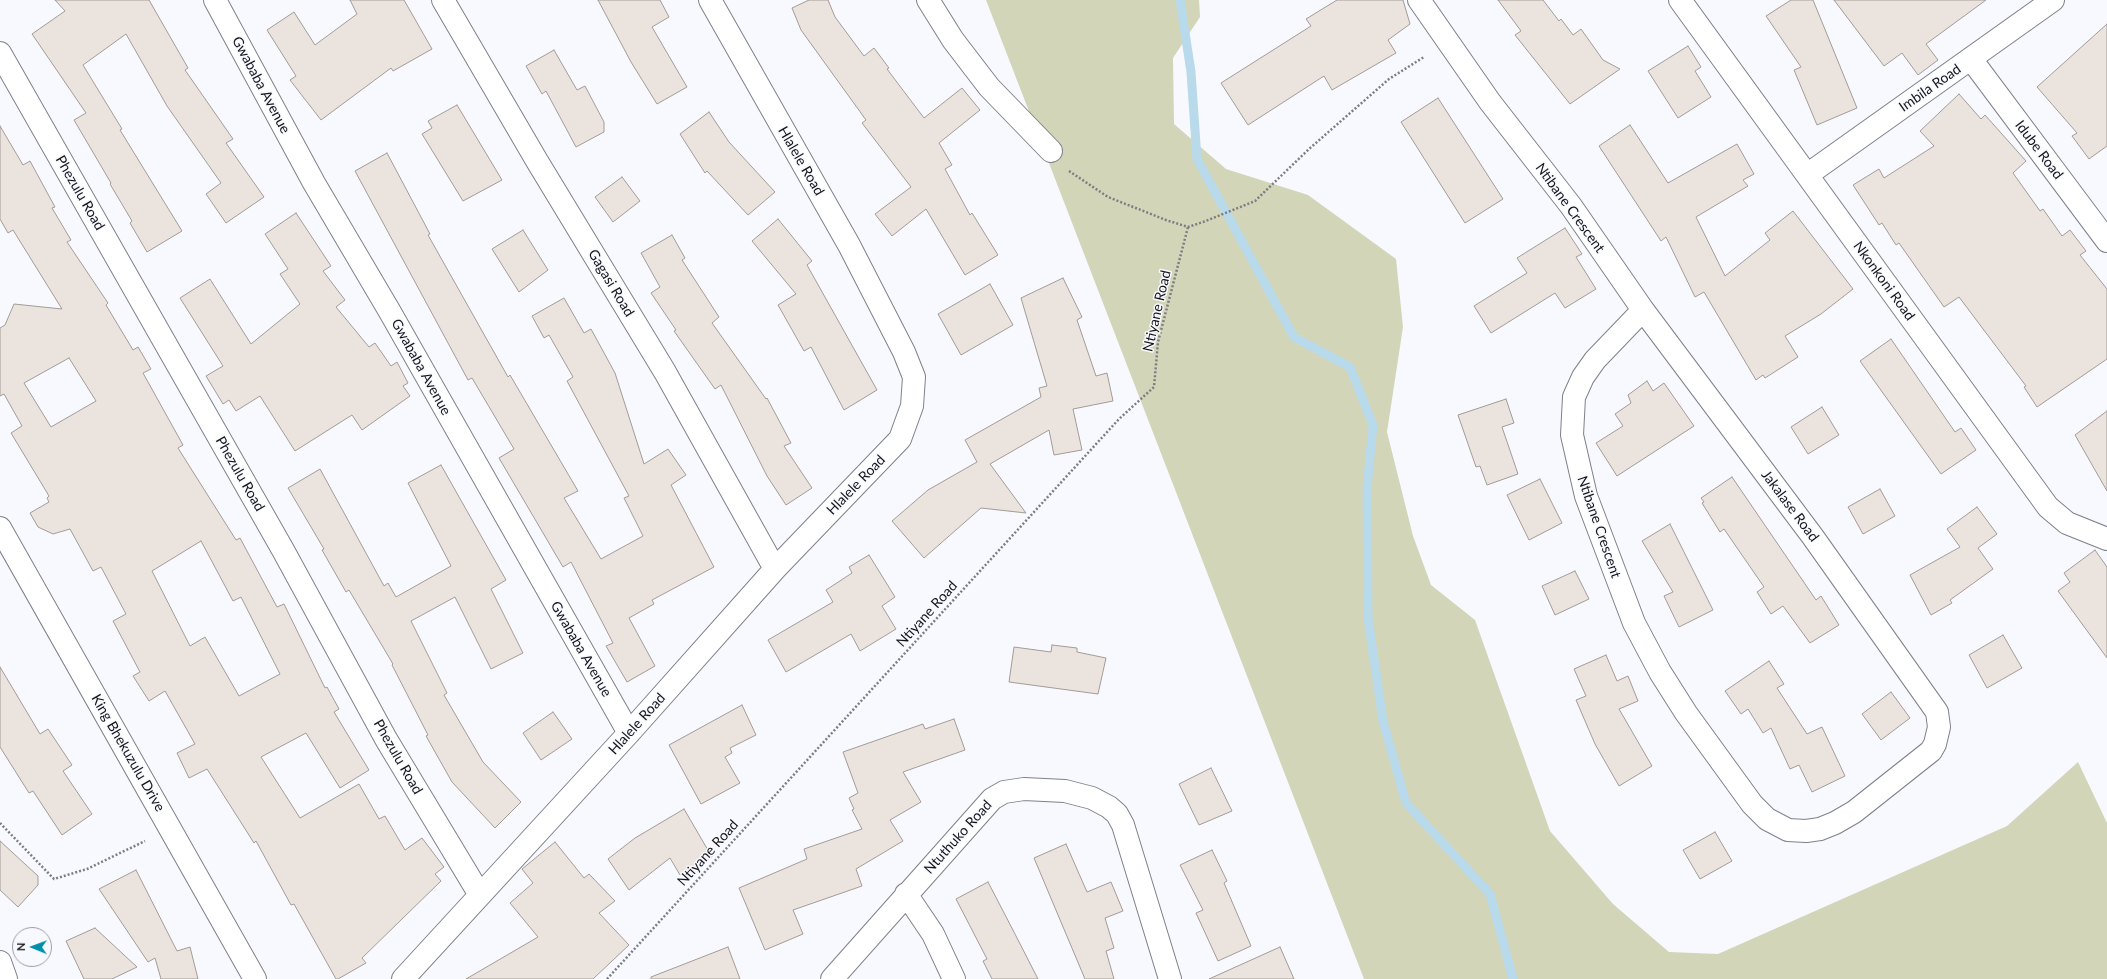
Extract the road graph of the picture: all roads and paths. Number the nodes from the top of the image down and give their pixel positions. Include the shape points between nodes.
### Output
1 (215, 0) edge
2 (443, 0) edge
3 (710, 0) edge
4 (928, 0) edge
5 (1419, 0) edge
6 (2053, 0) edge
7 (1685, 2) edge
8 (1438, 28) junction
9 (0, 53) edge
10 (1971, 59) junction
11 (1051, 151) dead end
12 (1066, 169) dead end
13 (1807, 175) junction
14 (1188, 227) junction
15 (2107, 241) edge
16 (1643, 310) junction
17 (0, 528) edge
18 (2107, 539) edge
19 (775, 569) junction
20 (1933, 704) joint
21 (629, 733) junction
22 (0, 823) edge
23 (171, 828) junction
24 (906, 894) junction
25 (480, 895) junction
26 (0, 962) edge
27 (6, 979) edge
28 (255, 979) edge
29 (403, 979) edge
30 (607, 979) edge
31 (832, 979) edge
32 (954, 979) edge
33 (1170, 979) edge

1 - 21 street, Gwababa Avenue via 314,183
2 - 19 street, Gagasi Road via 536,161 665,372
3 - 19 street, Hlalele Road via 849,245 904,352 914,377 912,406 900,439
4 - 11 street via 953,40 989,87
5 - 8 street, Ntibane Crescent
6 - 10 street, Imbila Road
7 - 13 street, Nkonkoni Road
8 - 14 path via 1423,58 1388,79 1255,201
8 - 16 street, Ntibane Crescent via 1490,102 1571,206
9 - 25 street, Phezulu Road via 283,550 386,739
10 - 13 street, Imbila Road
10 - 15 street, Idube Road
12 - 14 path via 1108,197
13 - 18 street, Nkonkoni Road via 2048,507 2067,523
14 - 30 path, Ntiyane Road via 1158,342 1154,386 1119,419
16 - 20 street, Jakalase Road via 1813,537
16 - 20 street, Ntibane Crescent via 1595,360 1578,387 1574,397 1572,421 1578,463 1586,496 1634,623 1660,672 1686,713 1752,804 1767,819 1788,830 1806,831 1835,823 1854,812 1931,751 1939,727
17 - 23 street, King Bhekuzulu Drive
19 - 21 street, Hlalele Road
21 - 25 street, Hlalele Road
22 - 23 path via 54,879 87,870
23 - 28 street, King Bhekuzulu Drive
24 - 31 street, Ntuthuko Road
24 - 32 street via 933,934
24 - 33 street, Ntuthuko Road via 997,795 1024,788 1065,791 1092,798 1109,806 1123,825
25 - 29 street, Hlalele Road
26 - 27 street

